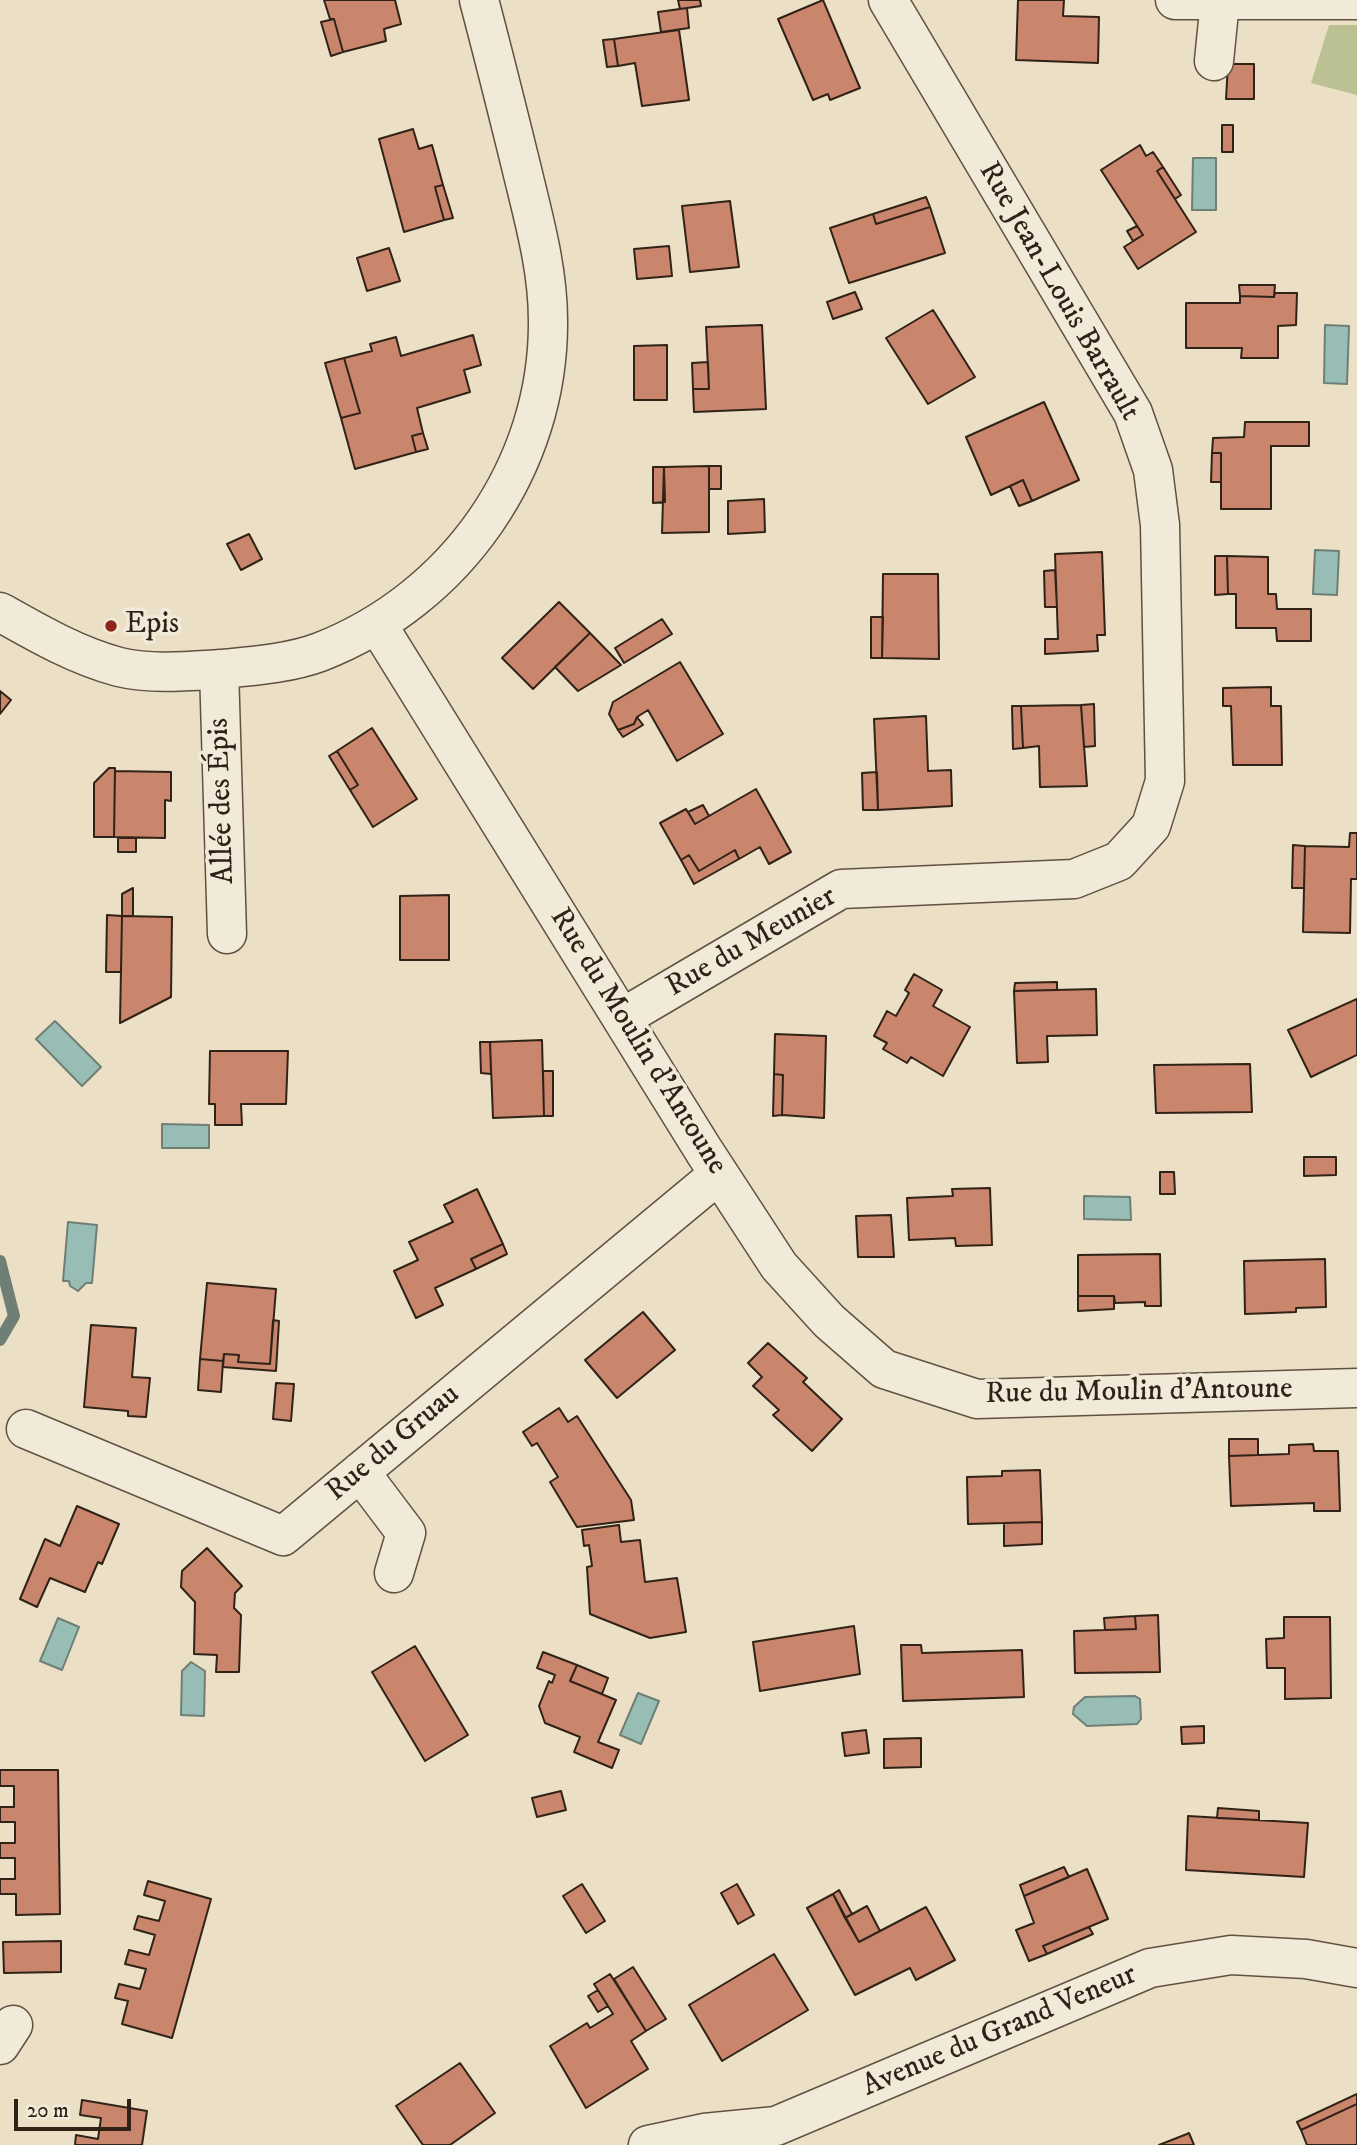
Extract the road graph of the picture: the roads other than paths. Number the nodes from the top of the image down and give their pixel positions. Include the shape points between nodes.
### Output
1 (479, 0) edge
2 (888, 0) edge
3 (1175, 0) edge
4 (1357, 0) edge
5 (1220, 1) edge
6 (1214, 61) dead end
7 (0, 612) edge
8 (377, 624) junction
9 (219, 669) junction
10 (1014, 881) joint
11 (227, 934) dead end
12 (622, 1018) junction
13 (719, 1174) junction
14 (1357, 1388) edge
15 (26, 1429) dead end
16 (360, 1472) junction
17 (394, 1573) dead end
18 (1357, 1968) edge
19 (648, 2145) edge

1 - 8 street via 543,256 548,322 539,403 520,465 498,507 451,566
2 - 10 street, Rue Jean-Louis Barrault via 1133,412 1153,470 1160,525 1165,781 1152,826 1119,860 1074,879
3 - 5 street
4 - 5 street
5 - 6 street
7 - 9 street via 44,637 120,667 184,672
8 - 9 street via 319,652
8 - 12 street, Rue du Moulin d'Antoune
9 - 11 street, Allée des Épis
10 - 12 street, Rue du Meunier via 841,889
12 - 13 street, Rue du Moulin d'Antoune
13 - 14 street, Rue du Moulin d'Antoune via 779,1266 829,1321 884,1369 924,1384 977,1399
13 - 16 street, Rue du Gruau
15 - 16 street, Rue du Gruau via 283,1536
16 - 17 street via 406,1534
18 - 19 street, Avenue du Grand Veneur via 1306,1959 1231,1955 1150,1968 776,2126 704,2133

